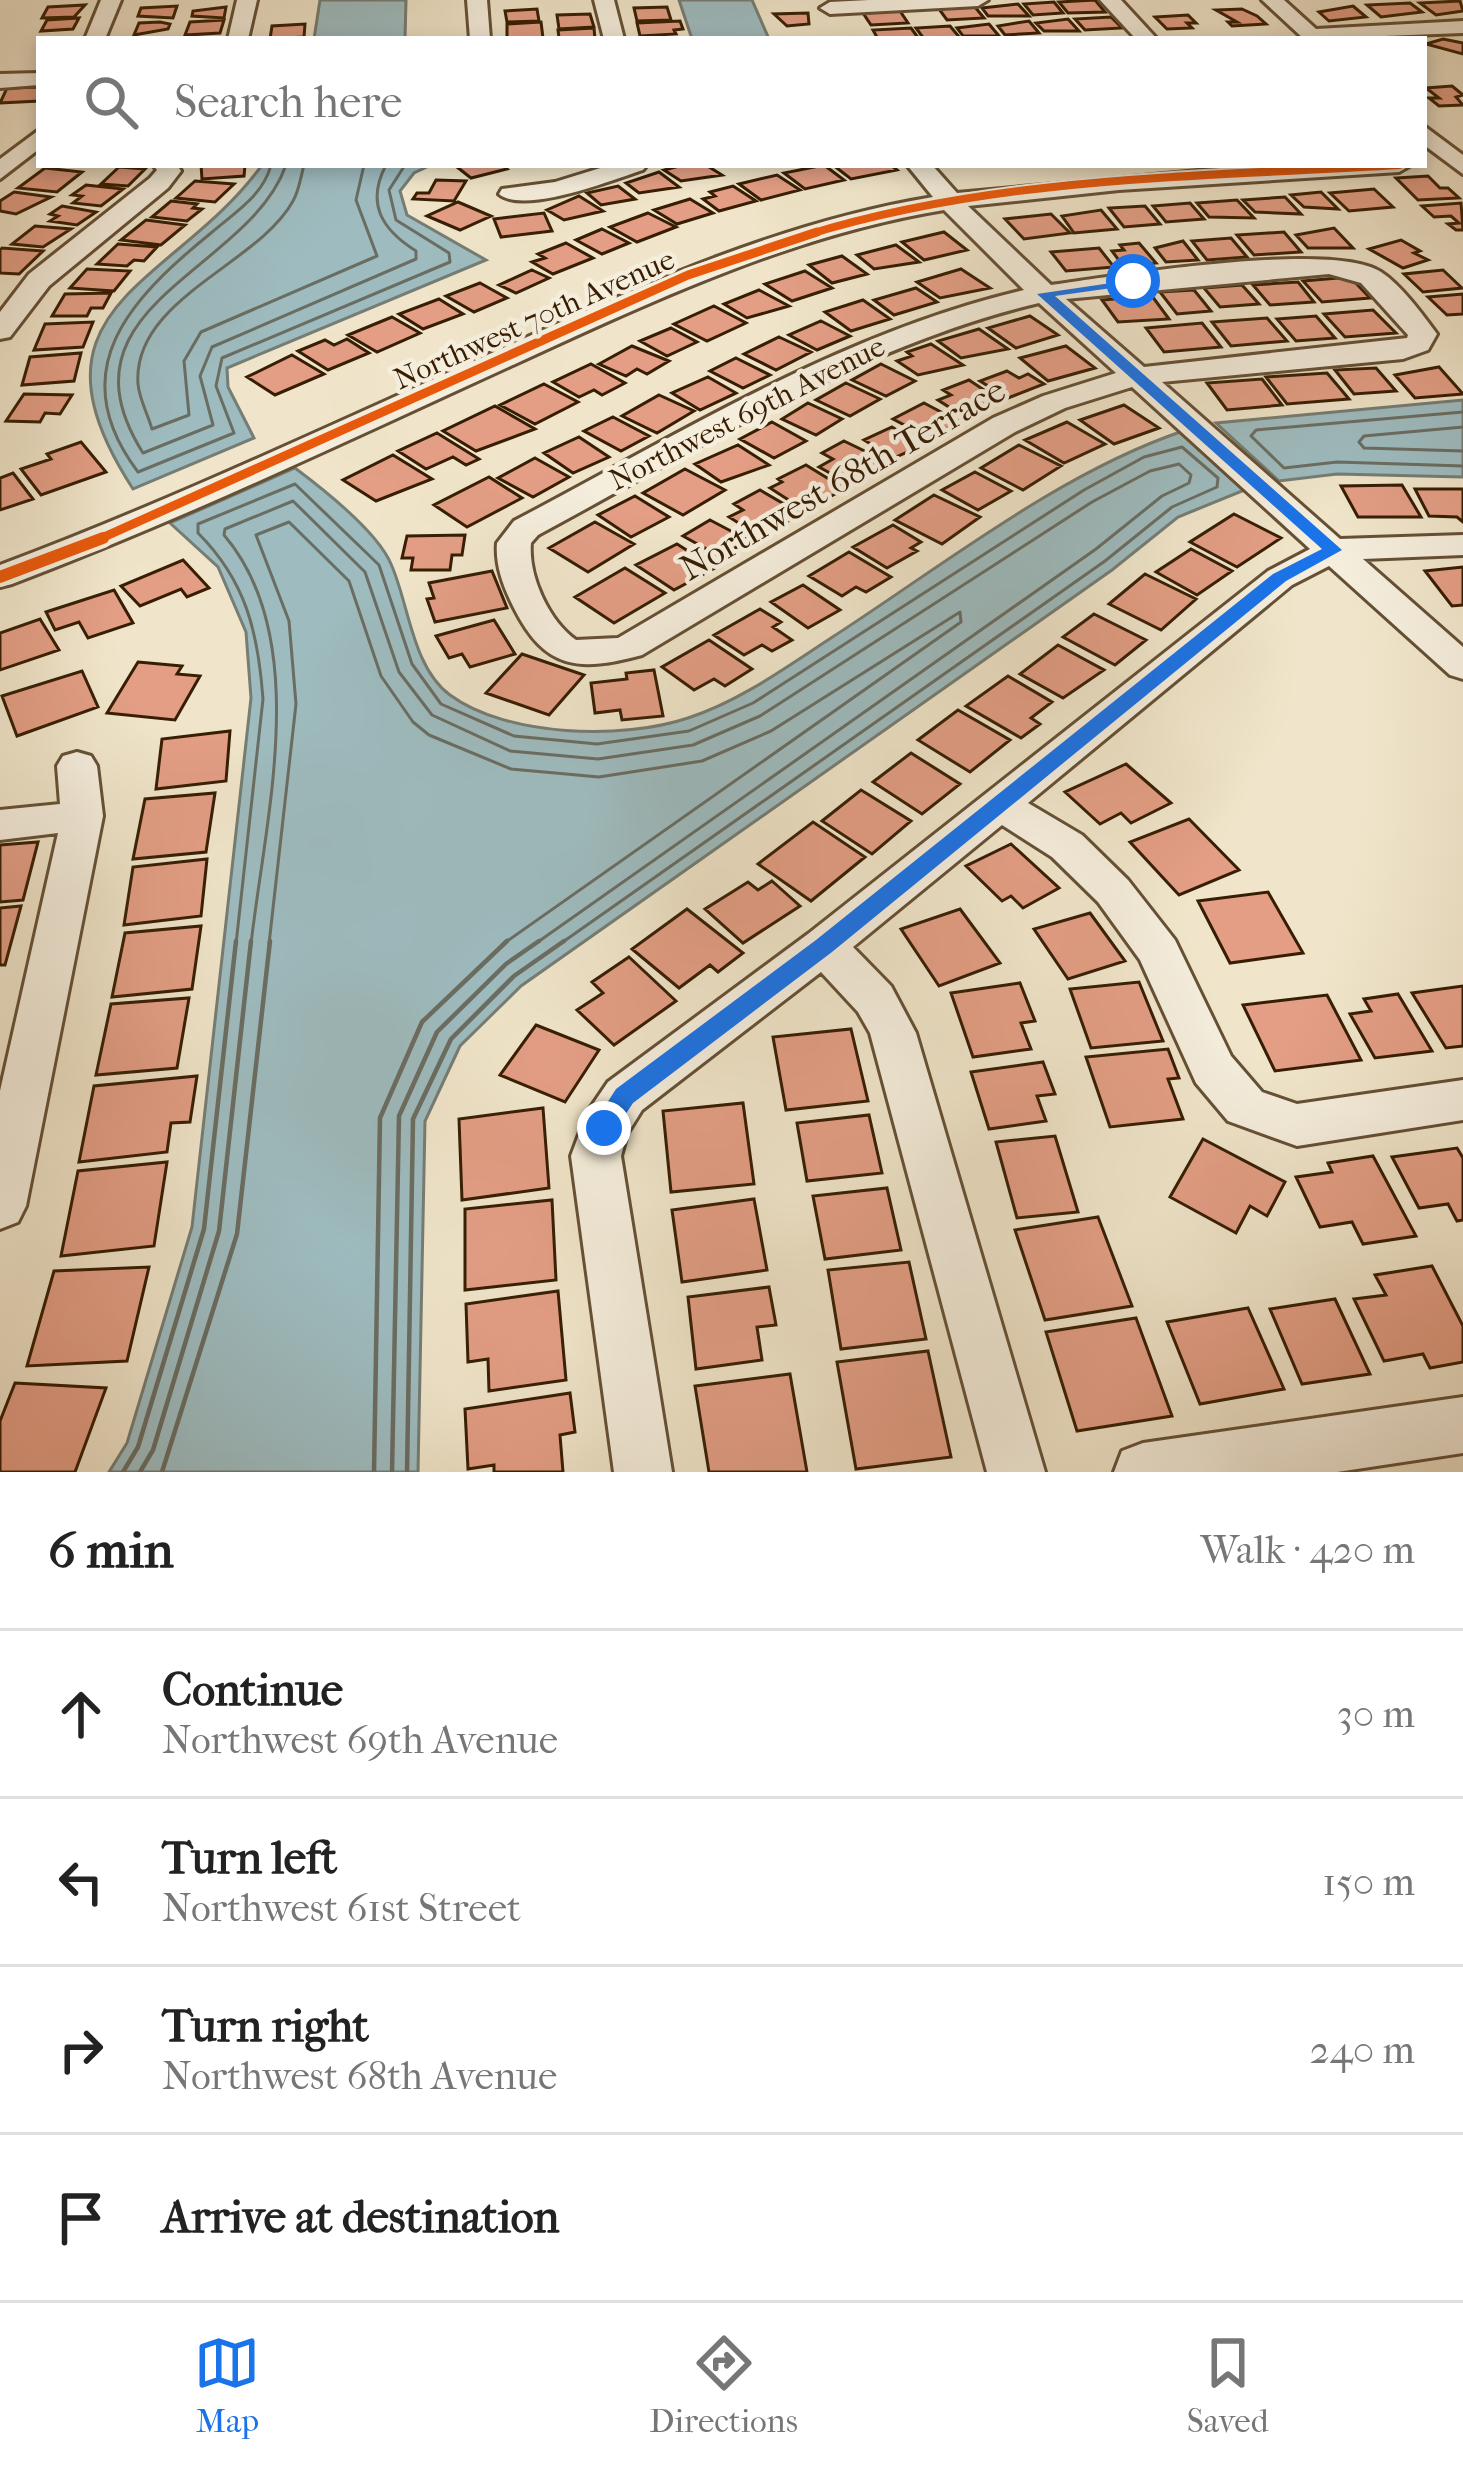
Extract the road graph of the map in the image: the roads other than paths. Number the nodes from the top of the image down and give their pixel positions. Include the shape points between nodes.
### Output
1 (111, 0) edge
2 (248, 0) edge
3 (477, 0) edge
4 (604, 0) edge
5 (978, 0) edge
6 (1110, 0) edge
7 (1272, 0) edge
8 (831, 11) edge
9 (1463, 27) edge
10 (96, 36) edge
11 (239, 36) edge
12 (480, 36) edge
13 (613, 36) edge
14 (1144, 36) edge
15 (1313, 36) edge
16 (1329, 36) edge
17 (36, 79) edge
18 (0, 81) edge
19 (1427, 136) edge
20 (36, 140) edge
21 (1448, 158) edge
22 (14, 164) edge
23 (166, 168) edge
24 (624, 168) edge
25 (921, 168) edge
26 (1212, 168) edge
27 (1355, 168) edge
28 (511, 194) dead end
29 (943, 196) junction
30 (1044, 294) junction
31 (0, 332) edge
32 (1418, 344) joint
33 (1137, 376) junction
34 (1463, 545) edge
35 (1334, 550) junction
36 (0, 556) edge
37 (0, 577) edge
38 (595, 653) joint
39 (1463, 668) edge
40 (77, 766) dead end
41 (998, 803) junction
42 (82, 816) junction
43 (0, 825) edge
44 (824, 946) junction
45 (1463, 1100) edge
46 (0, 1206) edge
47 (1463, 1425) edge
48 (643, 1472) edge
49 (1016, 1472) edge
50 (1143, 1472) edge

1 - 10 street
2 - 11 street
3 - 12 street
4 - 13 street
5 - 8 street
6 - 14 street
7 - 15 street
9 - 16 street
17 - 18 street
19 - 21 street
20 - 22 street
23 - 31 street via 159,183 39,280
24 - 28 street
25 - 29 street
26 - 29 street, Northwest 70th Avenue
27 - 29 street, Northwest 70th Avenue
29 - 30 street
29 - 36 street, Northwest 70th Avenue via 783,227 664,267
29 - 37 street, Northwest 70th Avenue via 688,275 119,532
30 - 32 street, Northwest 69th Avenue via 1350,268 1371,277 1423,334
30 - 33 street
30 - 38 street, Northwest 69th Avenue via 964,313 834,364 526,528 513,559 544,636 564,649
32 - 33 street, Northwest 68th Terrace
33 - 35 street
33 - 38 street, Northwest 68th Terrace via 1004,425 629,647
34 - 35 street
35 - 39 street
35 - 41 street via 1280,578
40 - 42 street
41 - 44 street
41 - 45 street via 1067,846 1113,892 1159,952 1213,1069 1245,1107 1297,1125
42 - 43 street
42 - 46 street
44 - 48 street via 625,1096 604,1128 596,1156
44 - 49 street via 875,999 893,1033
47 - 50 street

